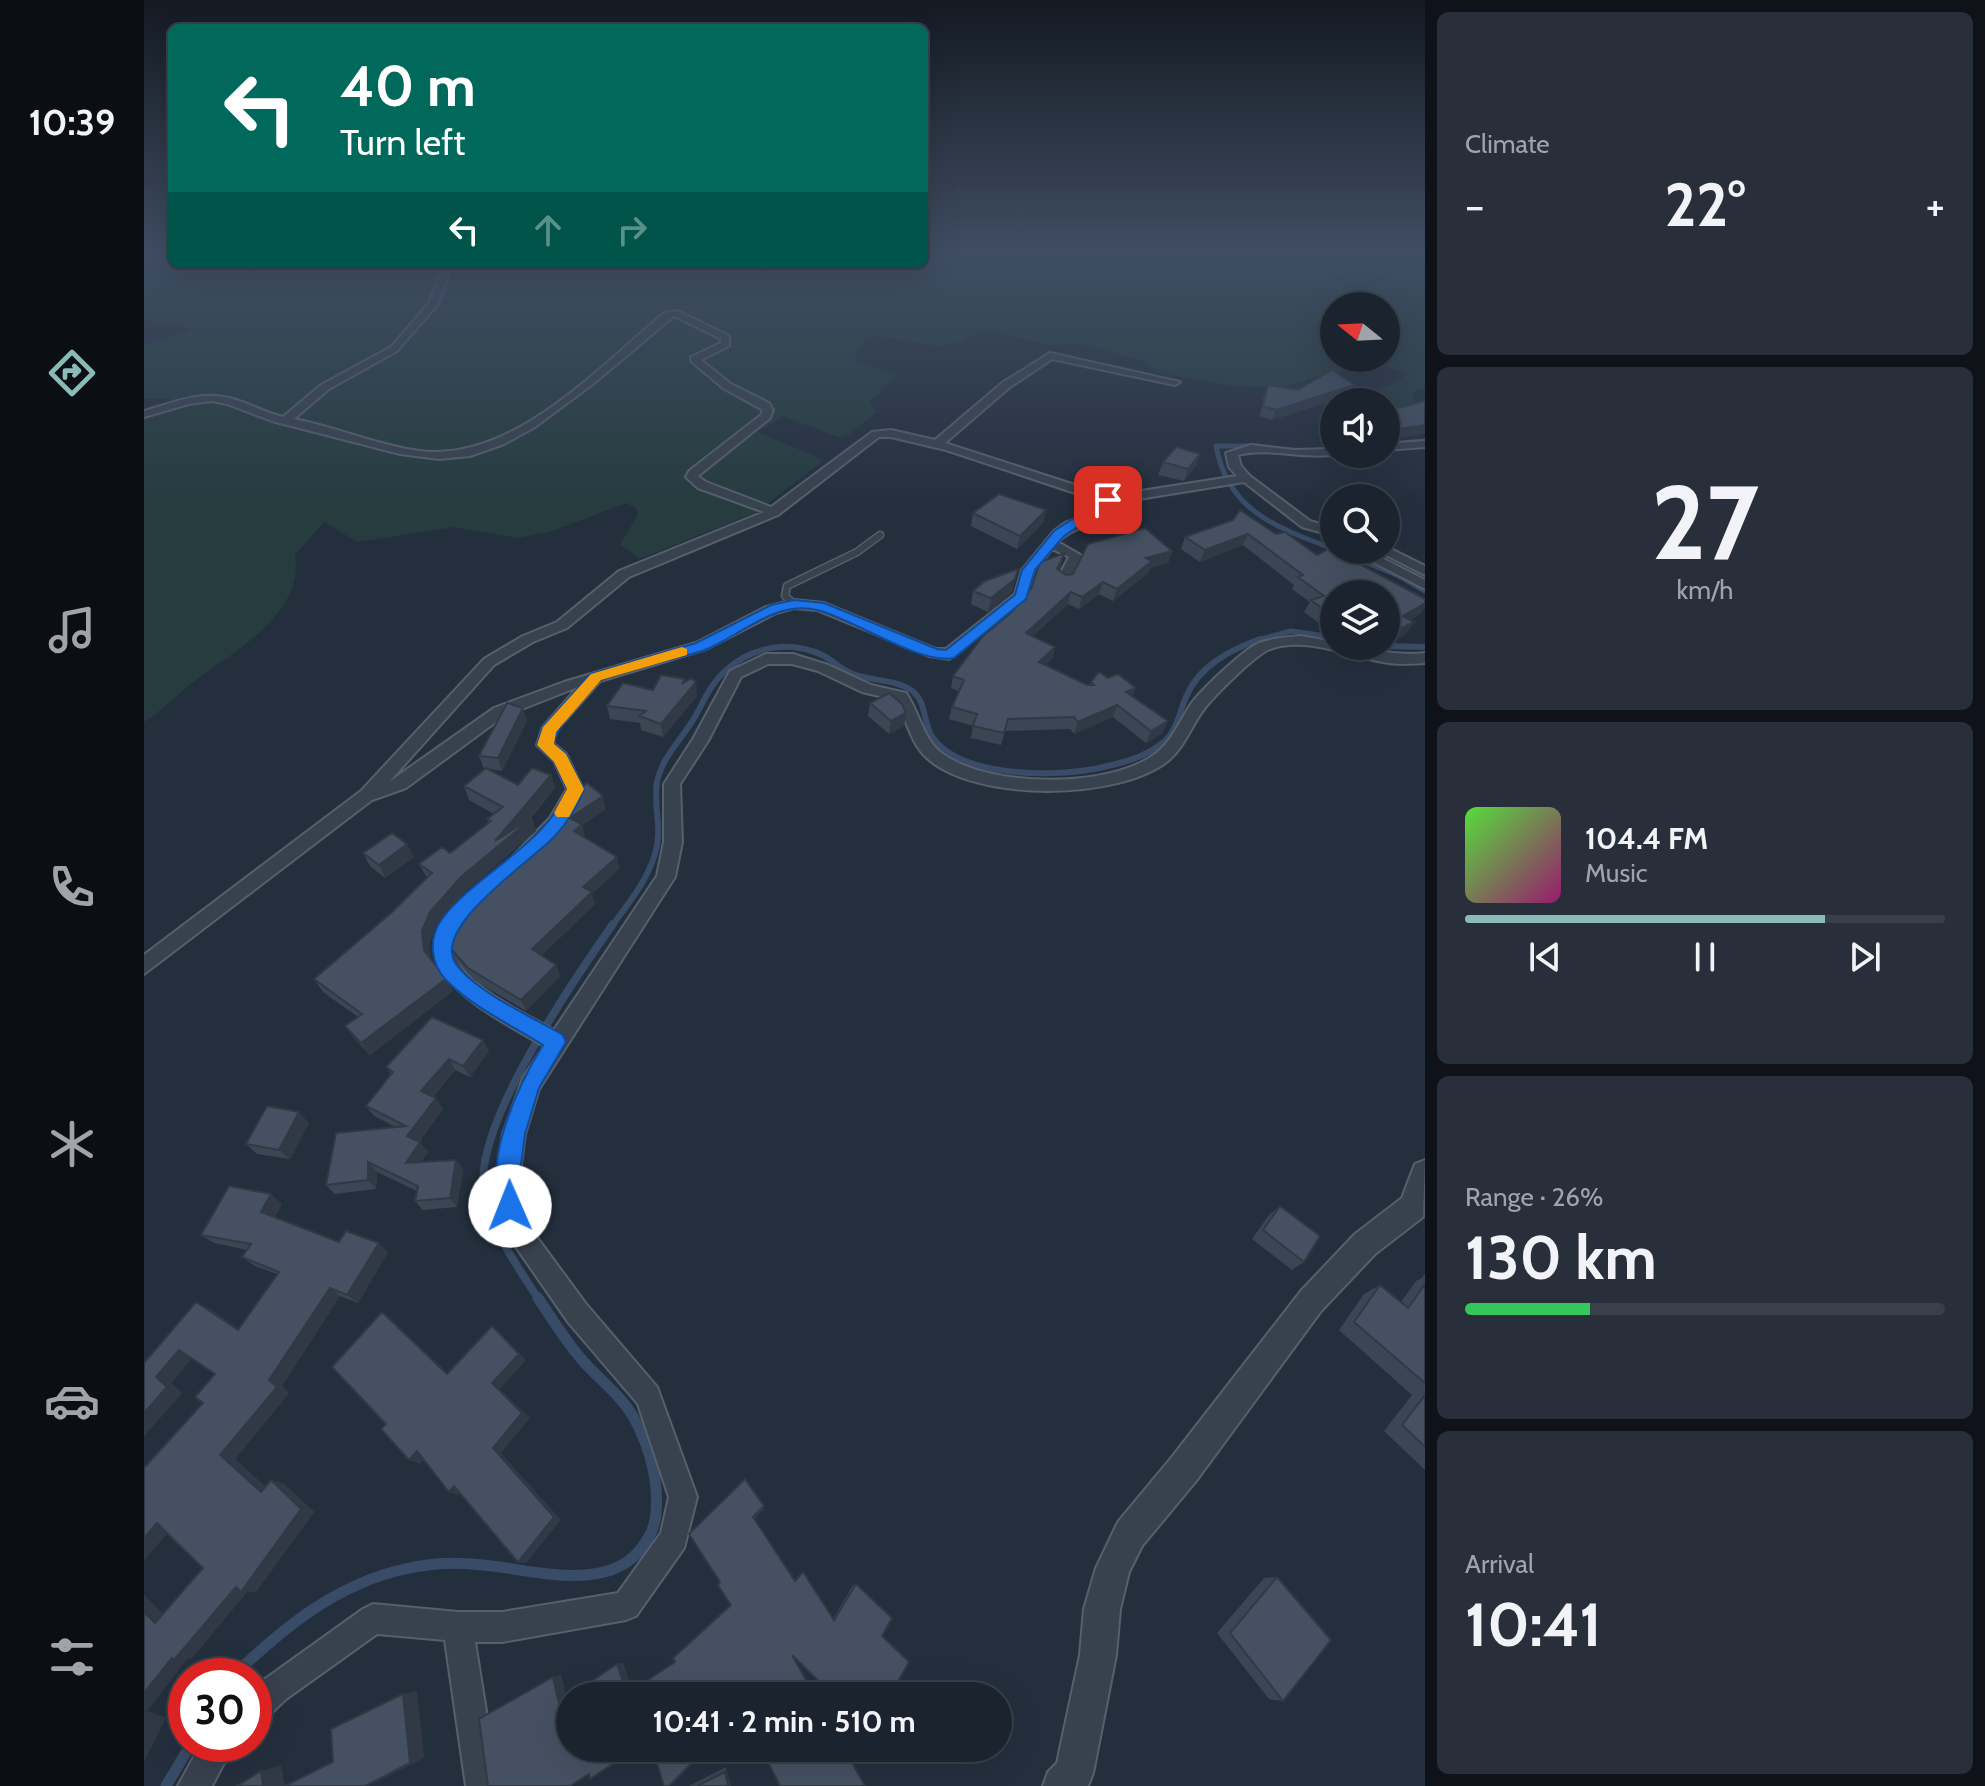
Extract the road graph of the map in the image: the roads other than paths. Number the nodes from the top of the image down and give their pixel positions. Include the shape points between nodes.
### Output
1 (404, 337) edge
2 (640, 337) edge
3 (725, 337) edge
4 (1175, 382) dead end
5 (144, 414) edge
6 (285, 421) junction
7 (937, 444) junction
8 (1425, 444) edge
9 (1400, 446) edge
10 (1320, 452) edge
11 (1246, 478) junction
12 (1108, 500) junction
13 (774, 512) junction
14 (1306, 524) junction
15 (1320, 528) edge
16 (1320, 532) edge
17 (880, 535) dead end
18 (1051, 544) junction
19 (1400, 559) edge
20 (1384, 564) edge
21 (1425, 571) edge
22 (1064, 580) edge
23 (1425, 585) edge
24 (794, 604) junction
25 (1425, 658) edge
26 (596, 677) junction
27 (367, 795) junction
28 (144, 966) edge
29 (547, 1037) junction
30 (1423, 1189) edge
31 (458, 1627) junction
32 (272, 1691) edge
33 (208, 1762) edge
34 (194, 1786) edge
35 (482, 1786) edge
36 (1062, 1786) edge

1 - 6 street via 394,349 325,387
2 - 6 street via 520,435 479,450 437,456
3 - 13 street via 726,344 694,359 768,410 692,477
4 - 7 street via 1050,356 1006,385
5 - 6 street via 213,398
7 - 12 street
7 - 13 street via 876,434
8 - 9 street
10 - 11 street via 1240,448 1232,458
11 - 12 street
11 - 14 street
12 - 18 street via 1100,515 1069,526
13 - 27 street via 624,574 562,625 489,662
14 - 15 street
14 - 16 street
17 - 24 lane via 787,586 785,596
18 - 22 street via 1076,556
18 - 24 street via 1029,570 1021,596 949,654 934,653 819,606
19 - 21 street
20 - 23 street
24 - 26 street via 701,646
25 - 29 street via 1389,659 1317,644 1271,643 1202,701 1159,759 1112,778 1067,785 966,775 932,754 901,696 867,689 793,659 773,657 750,665 730,680 672,784 673,842 666,877
26 - 27 street via 499,712 400,784
26 - 29 street via 548,731 545,745 560,758 575,789 572,800 550,831 447,926 441,944 451,973
27 - 28 street
29 - 31 street via 514,1134 510,1206 522,1236 577,1313 648,1396 683,1497 674,1538 626,1606 539,1622
30 - 36 street via 1413,1207 1365,1244 1311,1301 1130,1534 1113,1568 1102,1609 1074,1773
31 - 32 street via 373,1619
31 - 35 street
33 - 34 street

